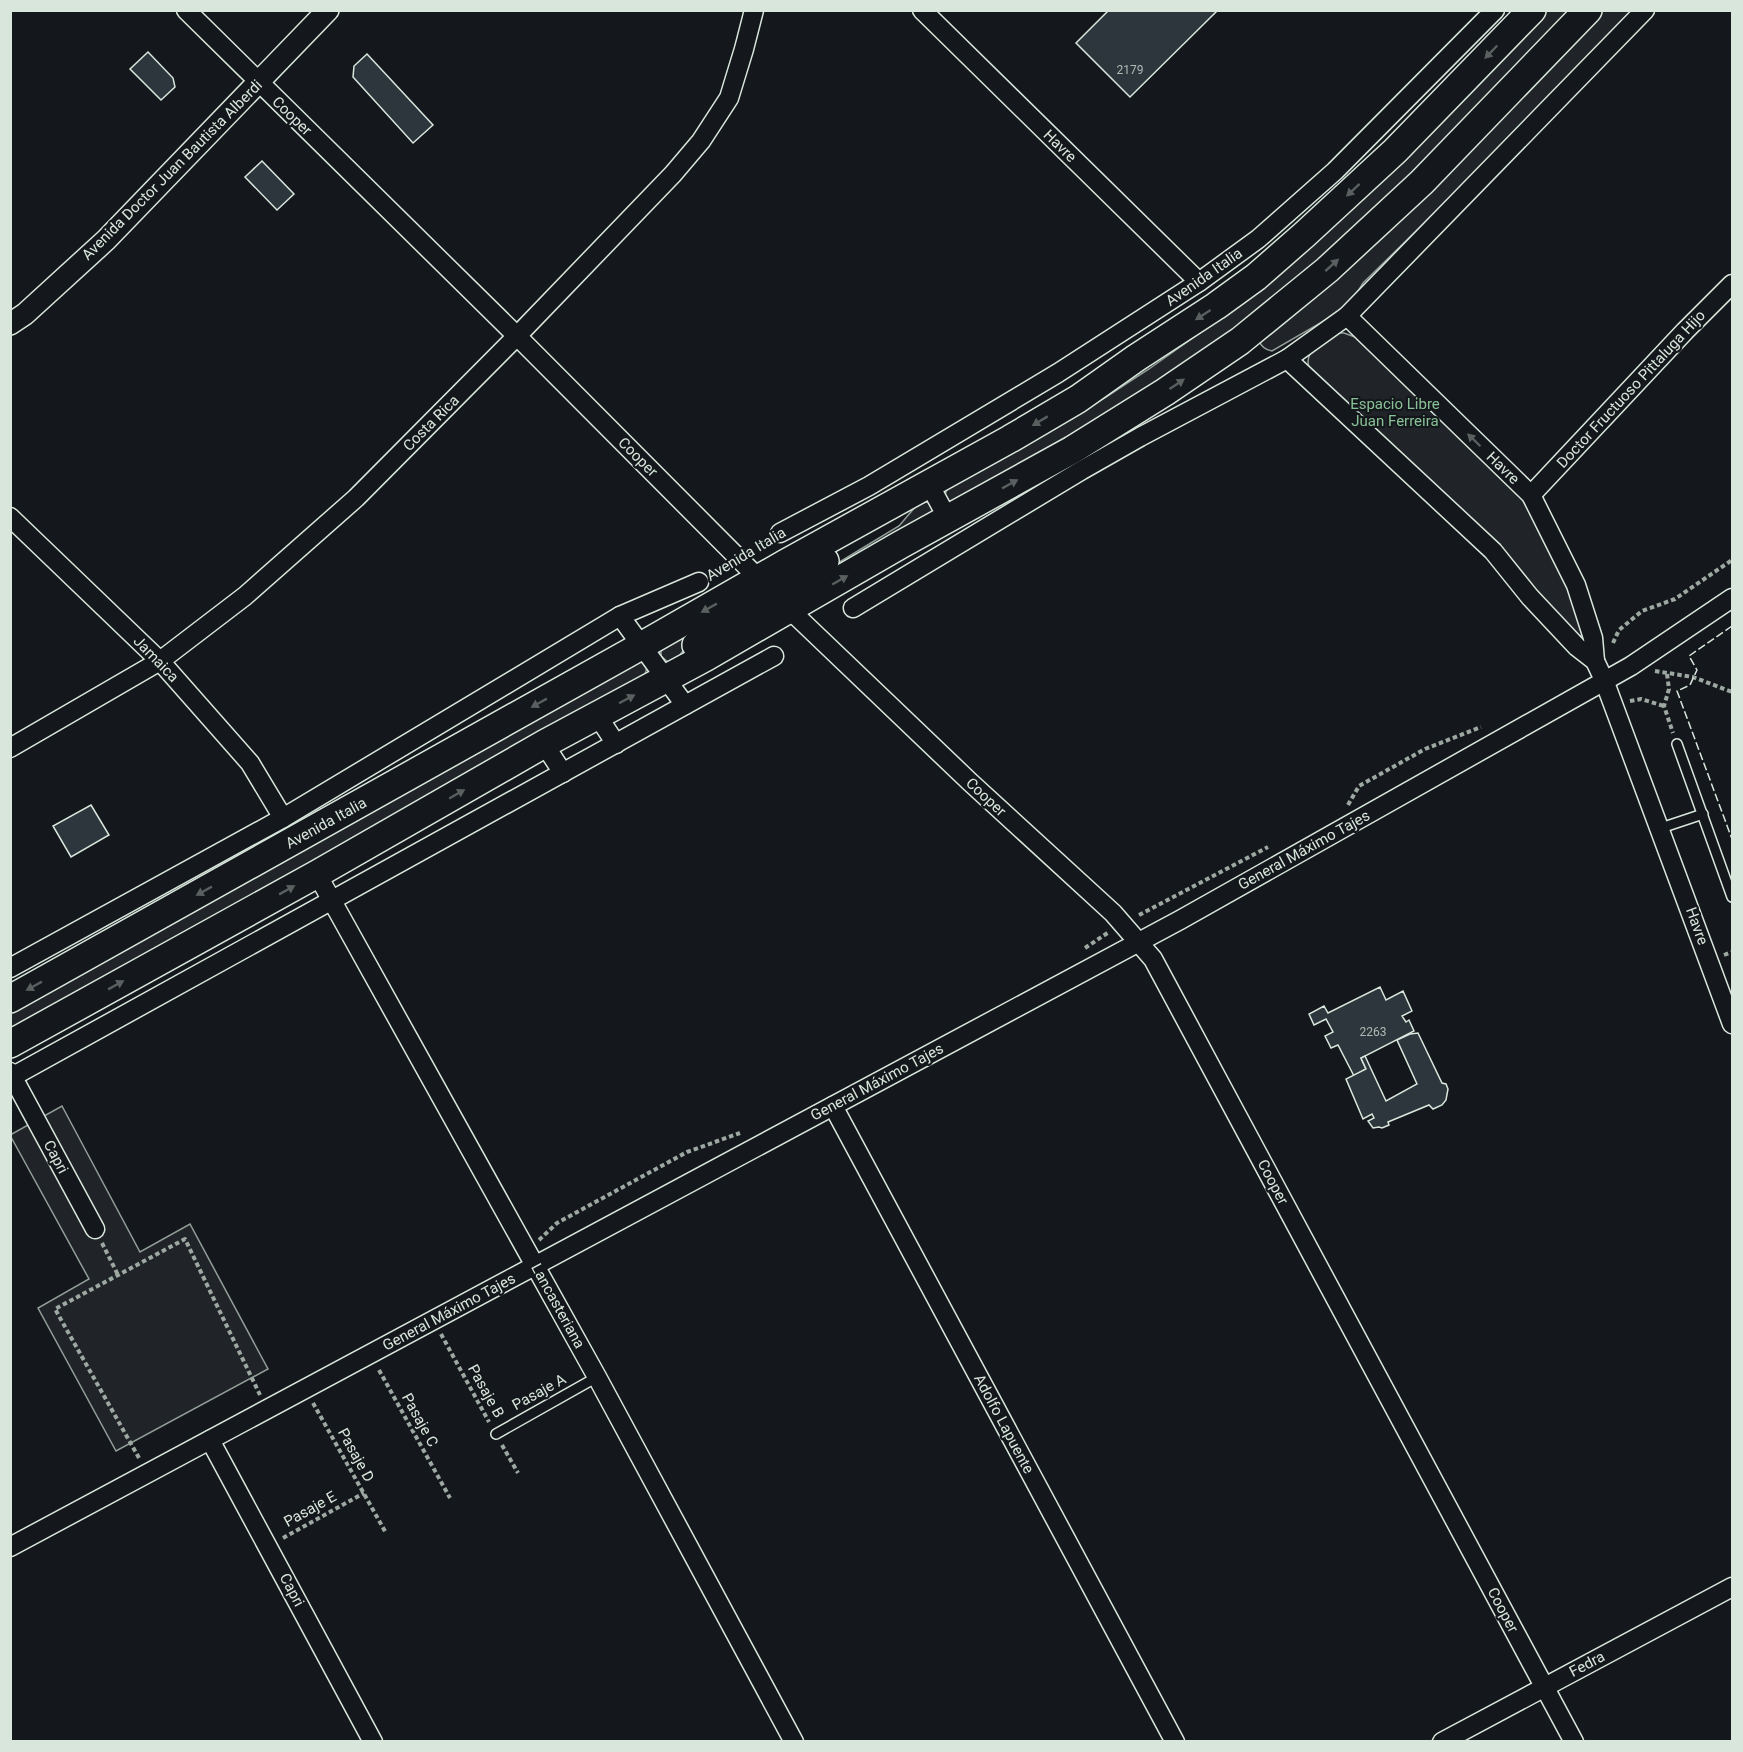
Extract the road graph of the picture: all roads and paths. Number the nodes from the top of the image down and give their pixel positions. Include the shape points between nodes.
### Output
1 (186, 10) edge
2 (328, 10) edge
3 (754, 10) edge
4 (921, 10) edge
5 (1495, 10) edge
6 (1588, 10) edge
7 (1645, 10) edge
8 (1526, 13) edge
9 (258, 83) junction
10 (1199, 282) junction
11 (1732, 284) edge
12 (1347, 316) junction
13 (10, 324) edge
14 (517, 336) junction
15 (1287, 359) junction
16 (1133, 427) junction
17 (1077, 460) junction
18 (869, 486) junction
19 (919, 489) junction
20 (1531, 495) junction
21 (881, 511) junction
22 (10, 517) edge
23 (948, 519) junction
24 (780, 533) dead end
25 (900, 545) junction
26 (1732, 560) edge
27 (914, 570) junction
28 (760, 579) junction
29 (699, 582) dead end
30 (1732, 598) edge
31 (853, 608) dead end
32 (790, 610) junction
33 (620, 616) junction
34 (641, 646) junction
35 (1610, 649) dead end
36 (774, 656) dead end
37 (706, 657) junction
38 (160, 661) junction
39 (1594, 661) junction
40 (1631, 666) junction
41 (1668, 674) junction
42 (665, 679) junction
43 (1604, 680) junction
44 (725, 683) junction
45 (1732, 692) edge
46 (685, 705) junction
47 (1664, 706) junction
48 (1615, 707) junction
49 (597, 715) junction
50 (1490, 722) dead end
51 (544, 744) junction
52 (616, 744) junction
53 (1677, 744) joint
54 (10, 748) edge
55 (563, 773) junction
56 (1348, 805) dead end
57 (1703, 814) junction
58 (283, 818) junction
59 (1661, 828) junction
60 (1275, 843) dead end
61 (317, 874) junction
62 (1732, 897) edge
63 (333, 900) junction
64 (1138, 915) dead end
65 (1108, 933) dead end
66 (1138, 941) junction
67 (1080, 951) dead end
68 (10, 968) edge
69 (10, 999) edge
70 (83, 1004) junction
71 (1732, 1024) edge
72 (97, 1030) junction
73 (10, 1044) edge
74 (11, 1076) edge
75 (833, 1106) junction
76 (741, 1132) dead end
77 (95, 1229) joint
78 (539, 1240) dead end
79 (535, 1265) junction
80 (118, 1275) junction
81 (433, 1320) junction
82 (370, 1354) junction
83 (597, 1377) junction
84 (305, 1389) junction
85 (267, 1409) junction
86 (496, 1434) junction
87 (210, 1440) junction
88 (147, 1473) junction
89 (518, 1473) dead end
90 (364, 1493) junction
91 (450, 1497) dead end
92 (386, 1533) dead end
93 (10, 1547) edge
94 (268, 1547) junction
95 (1732, 1587) edge
96 (1545, 1687) junction
97 (373, 1742) edge
98 (794, 1742) edge
99 (1175, 1742) edge
100 (1442, 1742) edge
101 (1574, 1742) edge

1 - 9 street, Cooper
2 - 9 street, Avenida Doctor Juan Bautista Alberdi
3 - 14 street, Costa Rica via 729,98 701,141
4 - 10 street, Havre
5 - 10 street, Avenida Italia via 1335,171 1258,239
16 -> 6 main road via 1165,392 1240,341 1327,270 1422,182
7 - 12 street
8 -> 19 main road, Avenida Italia via 1395,152 1256,277 1078,399
9 - 13 street, Avenida Doctor Juan Bautista Alberdi via 106,240
9 - 14 street, Cooper
10 - 18 street, Avenida Italia via 1059,373
11 - 20 street, Doctor Fructuoso Pittaluga Hijo
12 - 15 street
20 -> 12 street, Havre
14 - 28 street, Cooper
14 - 38 street, Costa Rica via 356,498 245,596
15 - 16 street
15 - 39 street, Havre via 1493,552 1530,597
16 - 17 main road
23 -> 17 main road
17 - 27 street
18 - 21 street
18 - 24 street, Avenida Italia
19 - 21 main road, Avenida Italia
19 - 23 street
19 - 32 main road via 874,534 789,584 785,593
20 - 39 street, Havre via 1576,585 1593,638
21 - 28 main road, Avenida Italia
22 - 38 street, Jamaica
23 - 25 main road
25 - 27 street
32 -> 25 main road
26 - 35 path via 1676,598 1642,611 1619,630
27 - 31 street
28 - 32 street, Cooper
28 -> 34 main road, Avenida Italia
28 - 42 main road via 760,600 699,642
29 - 33 street, Avenida Italia
30 - 40 street, General Máximo Tajes
32 - 37 main road
32 - 66 street, Cooper via 970,783 1113,913
33 - 34 street
33 - 58 street, Avenida Italia
34 - 42 street
34 -> 69 main road, Avenida Italia
36 - 44 street
37 - 42 main road
37 - 44 street
38 - 54 street, Costa Rica
38 - 58 street, Jamaica via 250,763
39 - 43 street, Havre
40 - 41 path
40 - 43 street, General Máximo Tajes
41 - 45 path via 1693,677
41 - 47 path via 1670,688
42 - 46 street
49 -> 42 main road
43 - 48 street, Havre
43 - 66 street, General Máximo Tajes
44 - 46 street
46 - 52 street
47 - 48 path via 1641,699
47 - 53 path
48 - 59 street, Havre
49 - 51 main road
49 - 52 street
50 - 56 path via 1425,749 1359,786
51 - 55 street
61 -> 51 main road
52 - 55 street
53 - 57 lane
55 - 63 street
57 - 59 lane
57 - 62 lane
58 - 68 street, Avenida Italia
59 - 71 street, Havre
60 - 64 path
61 - 63 street, Lancasteriana
70 -> 61 main road
63 - 72 street
63 - 79 street, Lancasteriana
65 - 67 path
66 - 75 street, General Máximo Tajes
66 - 96 street, Cooper via 1153,959
70 - 72 street
70 - 73 main road
72 - 74 street
74 - 77 street, Capri
75 - 79 street, General Máximo Tajes
75 - 99 street, Adolfo Lapuente
76 - 78 path via 687,1152 558,1223
77 - 80 path
79 - 81 street, General Máximo Tajes
79 - 83 street, Lancasteriana
80 - 85 path via 185,1239
80 - 88 path via 55,1309
81 - 82 street, General Máximo Tajes
81 - 86 path, Pasaje B
82 - 84 street, General Máximo Tajes
82 - 91 path, Pasaje C
83 - 86 lane, Pasaje A
83 - 98 street, Lancasteriana
84 - 85 street, General Máximo Tajes
84 - 90 path, Pasaje D
85 - 87 street, General Máximo Tajes
86 - 89 path, Pasaje B
87 - 88 street, General Máximo Tajes
87 - 94 street, Capri
88 - 93 street, General Máximo Tajes
90 - 92 path, Pasaje D
90 - 94 path, Pasaje E
94 - 97 street, Capri
95 - 96 street, Fedra
96 - 100 street, Fedra
96 - 101 street, Cooper

